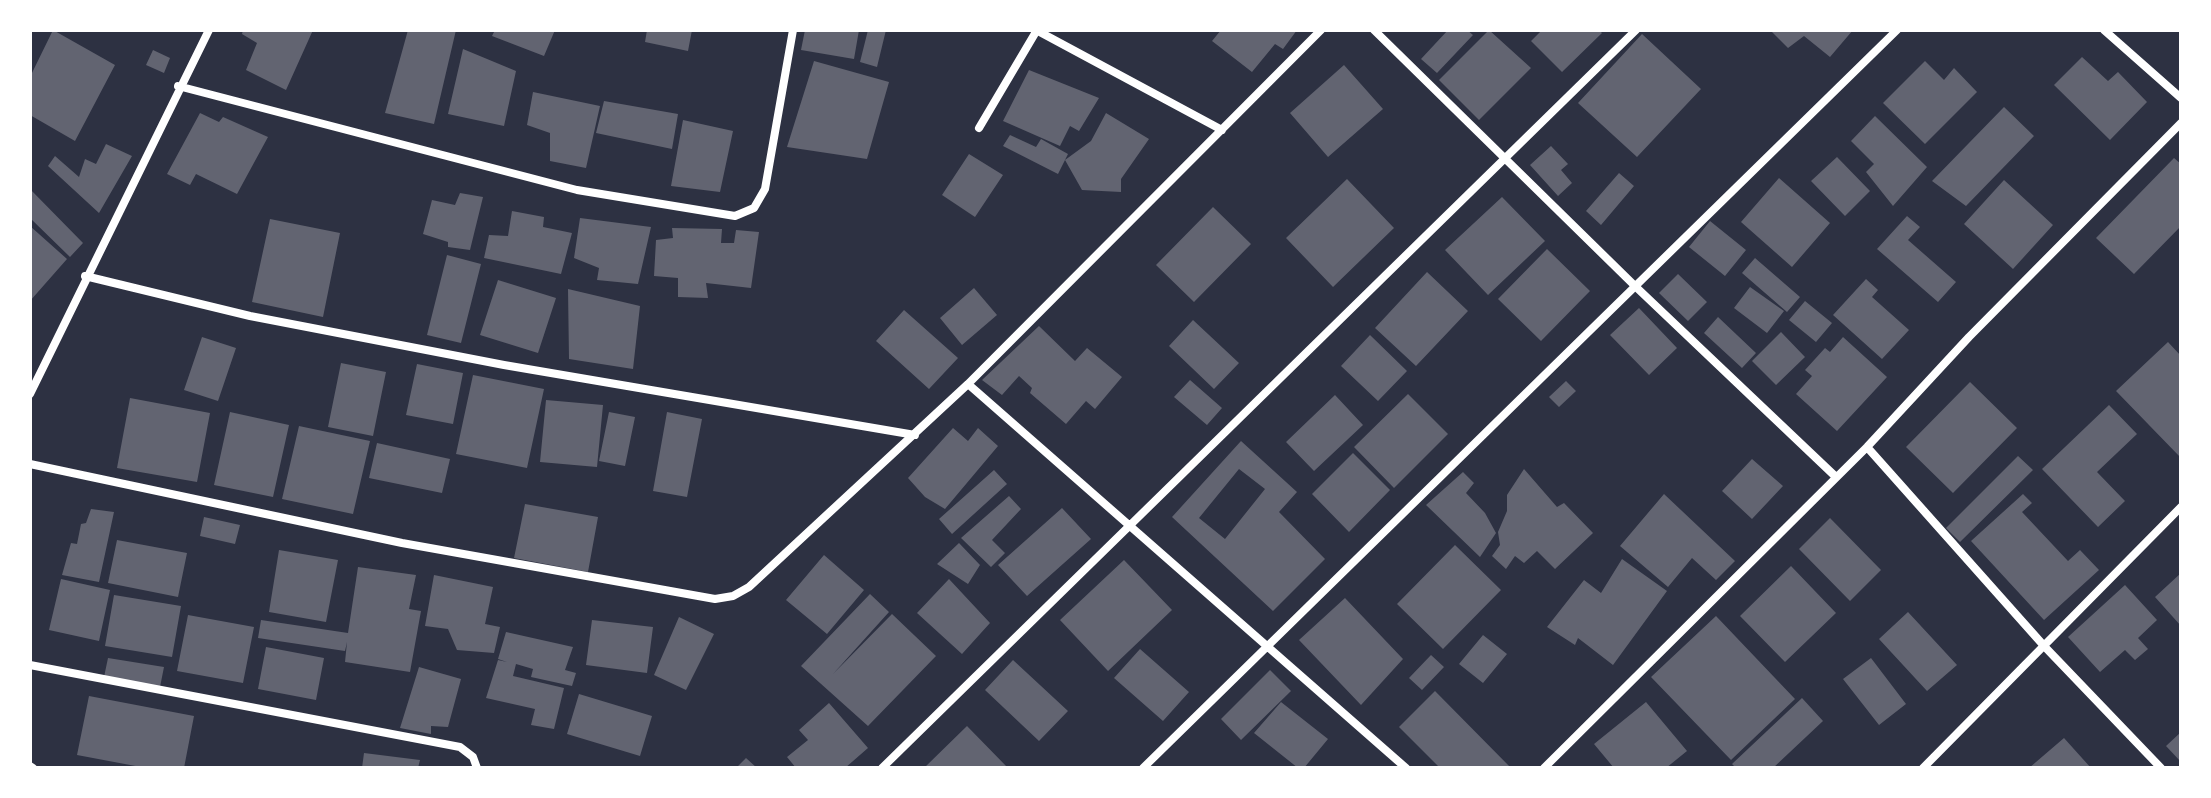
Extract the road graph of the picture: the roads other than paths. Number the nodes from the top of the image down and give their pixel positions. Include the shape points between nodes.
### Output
1 (209, 30) edge
2 (793, 30) edge
3 (1036, 30) edge
4 (1321, 30) edge
5 (1374, 30) edge
6 (1636, 30) edge
7 (1897, 30) edge
8 (2104, 30) edge
9 (178, 86) junction
10 (2181, 98) edge
11 (2181, 123) edge
12 (979, 128) dead end
13 (1222, 130) junction
14 (1504, 160) junction
15 (85, 276) junction
16 (1636, 287) junction
17 (968, 384) junction
18 (30, 394) edge
19 (915, 435) junction
20 (1867, 447) junction
21 (30, 464) edge
22 (1836, 477) junction
23 (2181, 507) edge
24 (1131, 527) junction
25 (1266, 647) junction
26 (2045, 647) junction
27 (30, 665) edge
28 (477, 768) edge
29 (882, 768) edge
30 (1143, 768) edge
31 (1406, 768) edge
32 (1544, 768) edge
33 (1923, 768) edge
34 (2161, 768) edge

1 - 9 street
2 - 9 street via 765,189 754,208 735,216 577,190
3 - 12 street
3 - 13 street
4 - 13 street
5 - 14 street
6 - 14 street
7 - 16 street
8 - 10 street
9 - 15 street
11 - 20 street
13 - 17 street
14 - 16 street
14 - 24 street
15 - 18 street
15 - 19 street via 250,316 504,365
16 - 22 street
16 - 25 street
17 - 19 street
17 - 24 street
19 - 21 street via 749,587 715,599 402,543
20 - 22 street
20 - 26 street
22 - 32 street
23 - 26 street
24 - 25 street
24 - 29 street
25 - 30 street
25 - 31 street
26 - 33 street
26 - 34 street
27 - 28 street via 460,747

